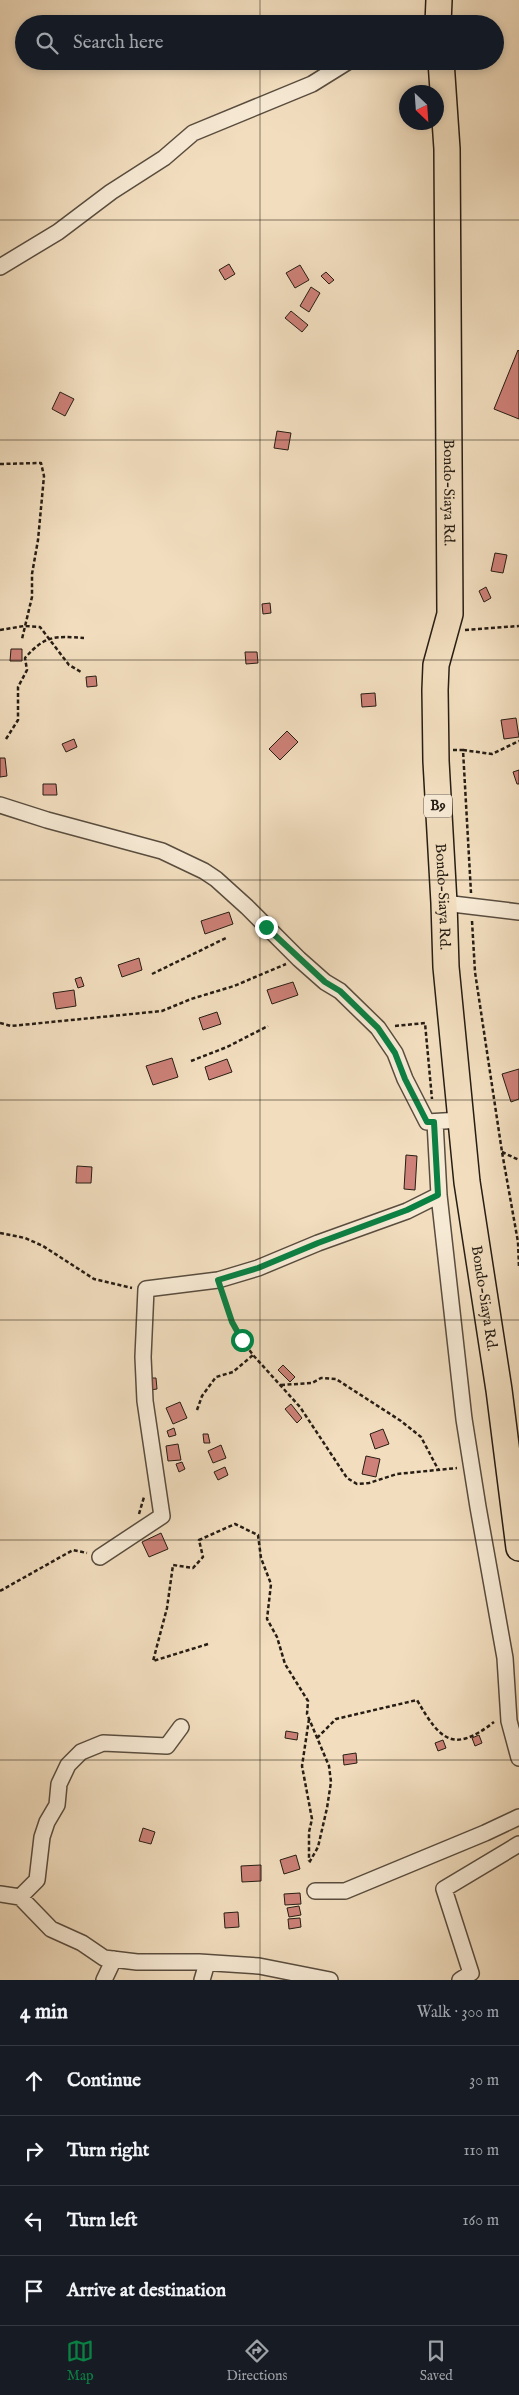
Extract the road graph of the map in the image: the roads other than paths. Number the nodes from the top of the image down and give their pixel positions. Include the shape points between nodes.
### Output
1 (335, 70) edge
2 (442, 70) edge
3 (0, 267) edge
4 (0, 805) edge
5 (444, 902) junction
6 (519, 912) edge
7 (460, 1120) junction
8 (434, 1122) junction
9 (438, 1195) junction
10 (519, 1548) edge
11 (100, 1557) road end
12 (181, 1727) dead end
13 (519, 1758) edge
14 (519, 1817) edge
15 (519, 1844) edge
16 (315, 1891) dead end
17 (0, 1894) edge
18 (20, 1897) junction
19 (114, 1959) junction
20 (207, 1963) junction
21 (104, 1980) edge
22 (202, 1980) edge
23 (330, 1980) edge
24 (460, 1980) edge

1 - 3 street via 312,84 193,133 164,158 58,232
2 - 5 highway, Bondo-Siaya Rd. / B9 via 447,149 450,614 436,665 436,750
4 - 8 street via 162,851 204,871 378,1028 395,1053 427,1122
5 - 6 street
5 - 7 highway, Bondo-Siaya Rd. / B9 via 446,967
7 - 8 street
7 - 10 highway, Bondo-Siaya Rd. / B9
8 - 9 street
9 - 11 street via 258,1268 218,1280 146,1289 145,1401 162,1516
9 - 13 street via 453,1335 506,1658 510,1721
12 - 18 street via 167,1746 103,1743 81,1752 68,1765 59,1784 57,1805 42,1837 37,1880
14 - 16 street via 485,1834 345,1890
15 - 24 street via 444,1888 472,1973
17 - 18 street
18 - 19 street via 51,1929 82,1943 104,1958
19 - 20 street
19 - 21 street
20 - 22 street
20 - 23 street via 259,1966

